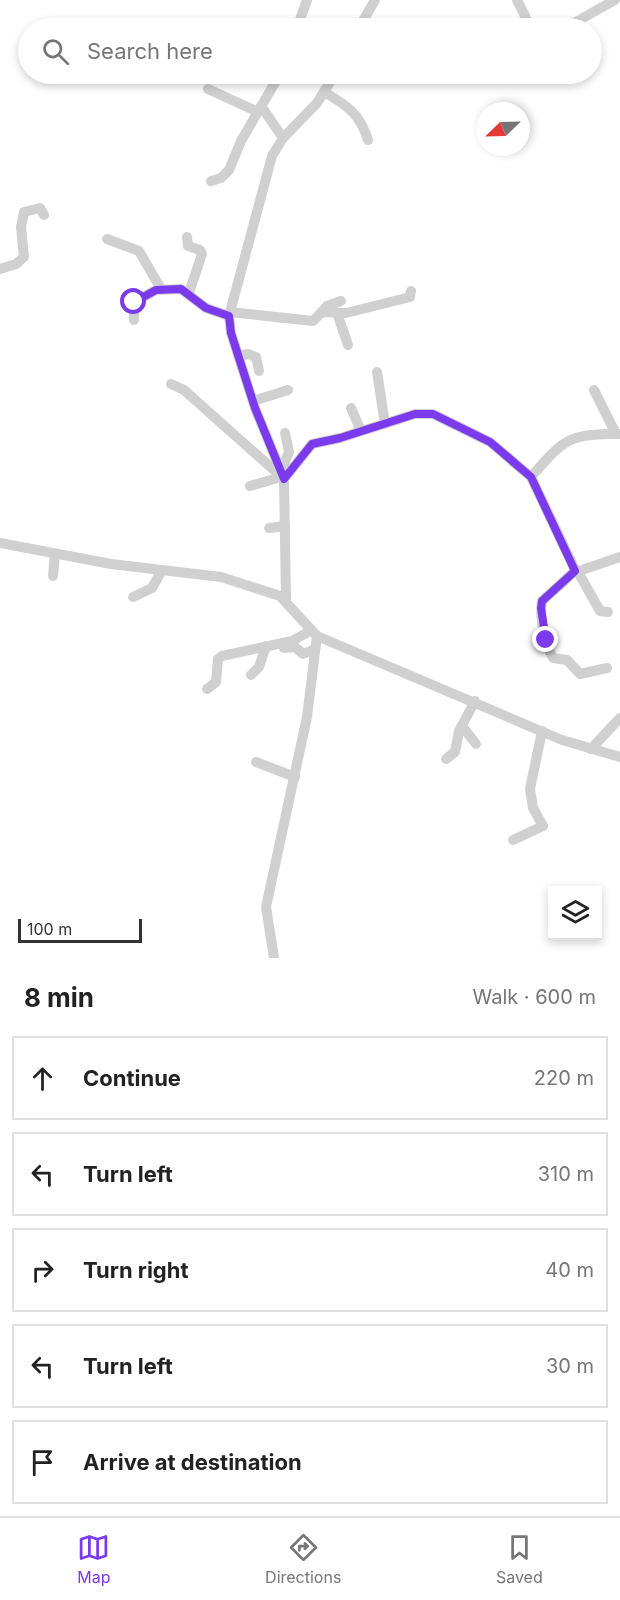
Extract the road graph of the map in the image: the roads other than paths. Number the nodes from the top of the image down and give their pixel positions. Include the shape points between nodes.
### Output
1 (307, 0) edge
2 (375, 0) edge
3 (517, 0) edge
4 (615, 0) edge
5 (301, 18) edge
6 (365, 18) edge
7 (526, 18) edge
8 (583, 18) edge
9 (274, 84) edge
10 (329, 84) edge
11 (208, 89) dead end
12 (324, 92) junction
13 (259, 109) junction
14 (283, 138) junction
15 (368, 140) dead end
16 (211, 181) dead end
17 (44, 215) dead end
18 (187, 237) dead end
19 (106, 239) dead end
20 (0, 269) edge
21 (161, 289) junction
22 (411, 291) dead end
23 (189, 292) junction
24 (341, 301) dead end
25 (337, 313) junction
26 (230, 314) junction
27 (320, 314) junction
28 (134, 320) dead end
29 (348, 345) dead end
30 (238, 356) junction
31 (259, 372) dead end
32 (377, 372) dead end
33 (171, 384) dead end
34 (288, 390) dead end
35 (594, 390) dead end
36 (253, 401) junction
37 (351, 408) dead end
38 (385, 423) junction
39 (361, 431) junction
40 (285, 433) dead end
41 (618, 434) edge
42 (282, 476) junction
43 (531, 477) junction
44 (250, 486) dead end
45 (285, 526) junction
46 (269, 528) dead end
47 (0, 543) edge
48 (55, 554) junction
49 (620, 557) edge
50 (162, 570) junction
51 (576, 571) junction
52 (53, 576) dead end
53 (132, 597) dead end
54 (286, 599) junction
55 (608, 612) dead end
56 (314, 633) junction
57 (272, 648) junction
58 (315, 649) junction
59 (607, 668) dead end
60 (251, 675) dead end
61 (207, 688) dead end
62 (475, 701) junction
63 (620, 718) edge
64 (462, 726) junction
65 (542, 731) junction
66 (476, 744) dead end
67 (591, 749) junction
68 (620, 757) edge
69 (446, 759) dead end
70 (256, 762) dead end
71 (295, 777) junction
72 (513, 840) dead end
73 (274, 958) edge

1 - 5 street
2 - 6 street
3 - 7 street
4 - 8 street
9 - 13 street
10 - 12 street
11 - 13 street
12 - 14 street
12 - 15 street via 362,121
13 - 14 street
13 - 16 street via 226,175
14 - 26 street via 269,166
17 - 20 street via 36,207 24,212 24,257
18 - 23 street via 188,246 202,254
19 - 21 street via 139,251
21 - 23 street
21 - 28 street via 134,302
22 - 25 street via 410,297 399,301
23 - 26 street via 206,308
24 - 27 street via 327,306
25 - 27 street
25 - 29 street
26 - 27 street via 311,321
26 - 30 street
30 - 31 street via 256,357
30 - 36 street
32 - 38 street
33 - 42 street via 184,390
34 - 36 street
35 - 41 street
36 - 42 street
37 - 39 street
38 - 39 street
38 - 43 street via 415,414 433,414 490,442
39 - 42 street via 312,444
40 - 42 street via 289,453
41 - 43 street via 586,434 566,440
42 - 44 street
42 - 45 street
43 - 51 street
45 - 46 street
45 - 54 street
47 - 48 street
48 - 50 street
48 - 52 street
49 - 51 street
50 - 53 street via 152,588
50 - 54 street via 221,577
51 - 55 street via 600,611
51 - 59 street via 542,601 548,648 555,660 567,660 580,674
54 - 56 street
56 - 57 street
56 - 58 street
56 - 62 street
57 - 58 street via 292,646 303,654
57 - 60 street
57 - 61 street via 230,653 218,659 217,679
58 - 71 street
62 - 64 street
62 - 65 street
63 - 67 street
64 - 66 street
64 - 69 street via 455,752
65 - 67 street
65 - 72 street via 530,789 533,808 543,826
67 - 68 street
70 - 71 street
71 - 73 street via 266,907

